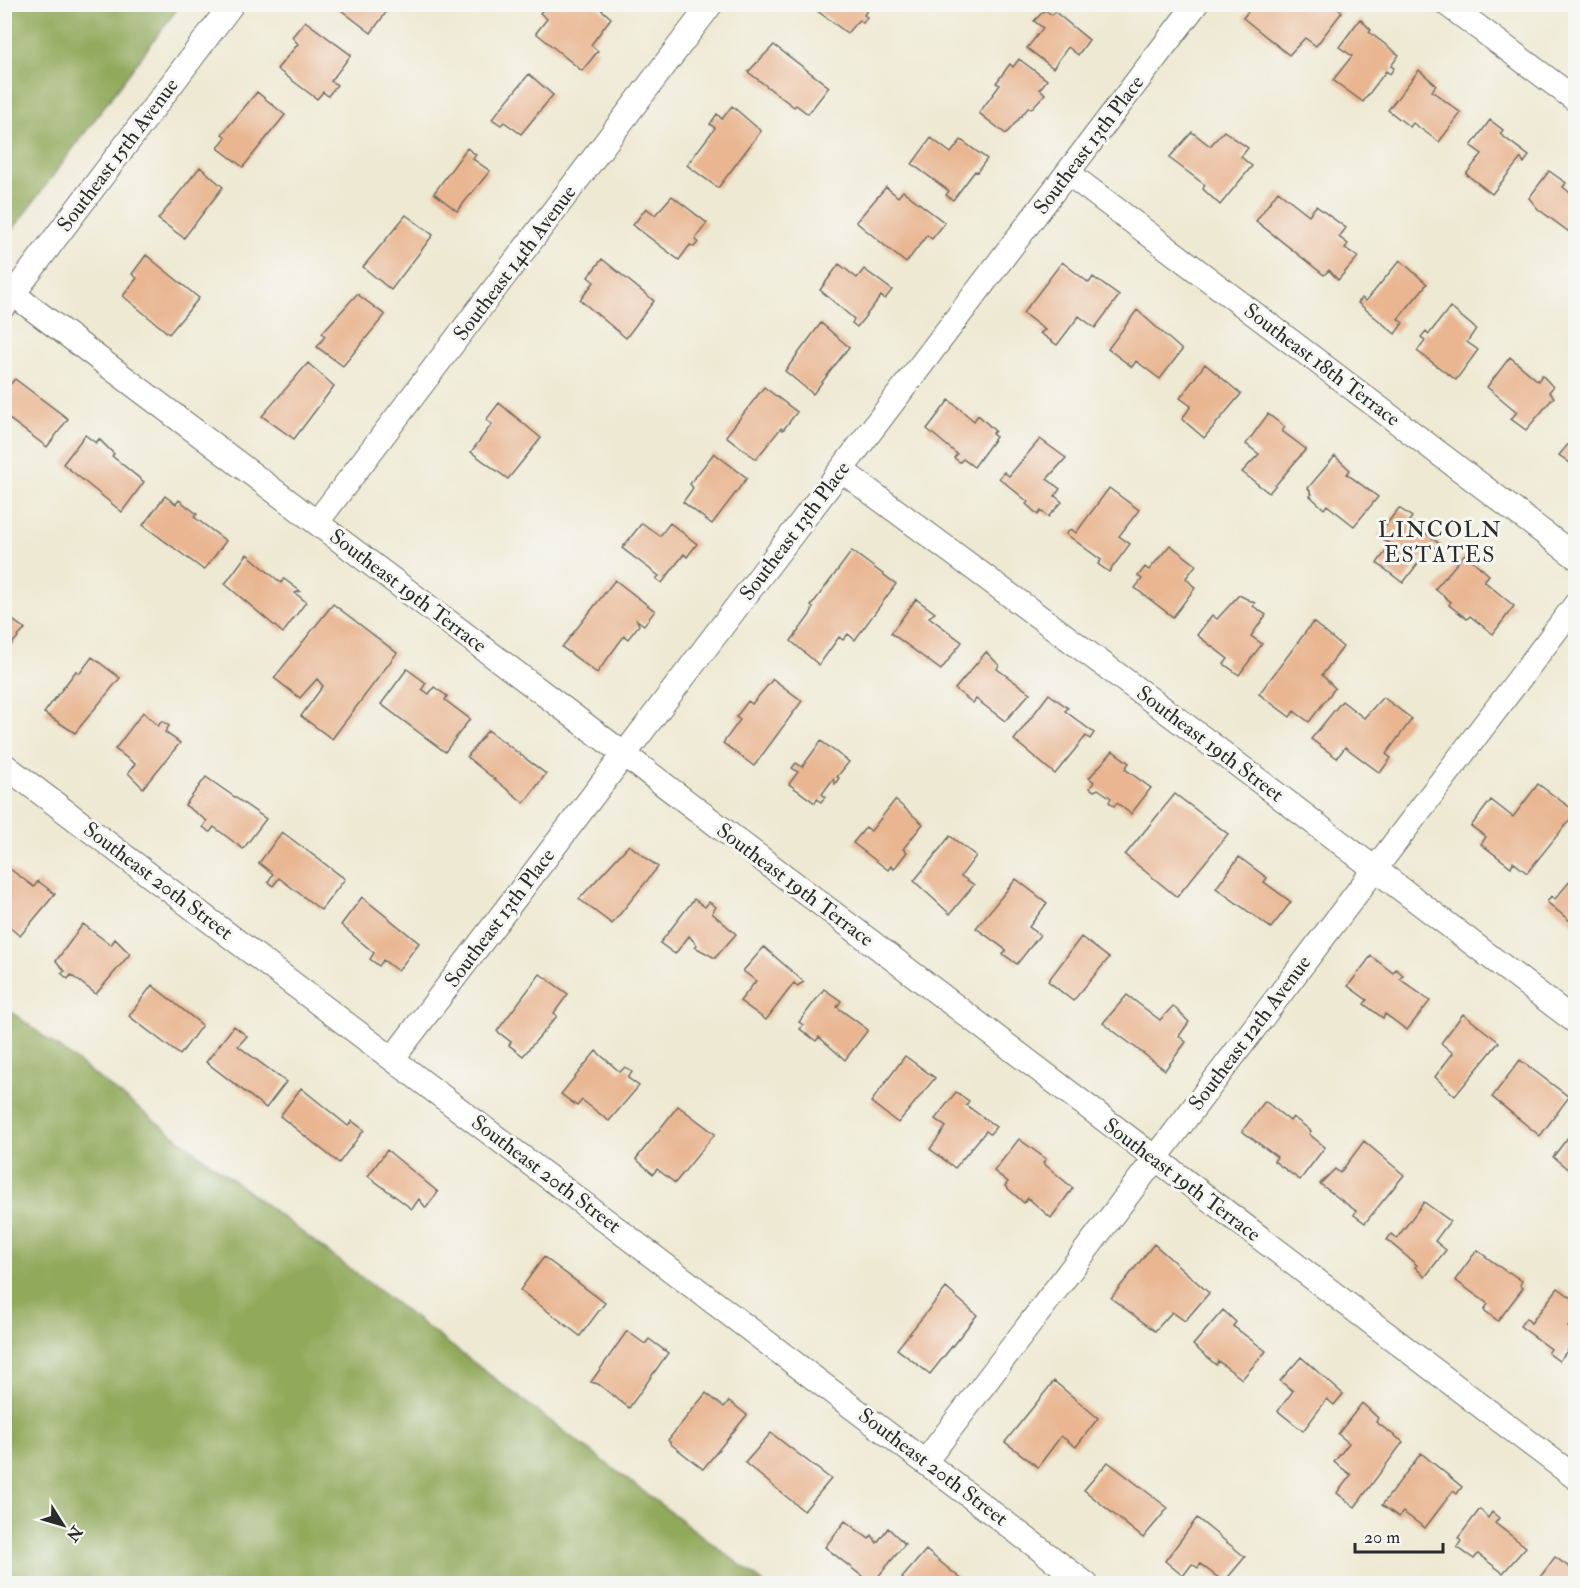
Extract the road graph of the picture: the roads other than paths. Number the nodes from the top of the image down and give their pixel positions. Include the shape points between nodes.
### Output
1 (232, 4) edge
2 (711, 4) edge
3 (1196, 4) edge
4 (1447, 4) edge
5 (1575, 100) edge
6 (1068, 173) junction
7 (9, 300) edge
8 (842, 470) junction
9 (317, 522) junction
10 (1575, 557) edge
11 (1575, 604) edge
12 (625, 755) junction
13 (4, 765) edge
14 (1374, 869) junction
15 (1575, 1022) edge
16 (393, 1058) junction
17 (1154, 1159) junction
18 (925, 1462) junction
19 (1575, 1478) edge
20 (1086, 1584) edge

1 - 7 street, Southeast 15th Avenue
2 - 9 street, Southeast 14th Avenue
3 - 6 street, Southeast 13th Place
4 - 5 street
6 - 8 street, Southeast 13th Place
6 - 10 street, Southeast 18th Terrace
7 - 9 street, Southeast 19th Terrace
8 - 12 street, Southeast 13th Place
8 - 14 street, Southeast 19th Street
9 - 12 street, Southeast 19th Terrace
11 - 14 street, Southeast 12th Avenue
12 - 16 street, Southeast 13th Place
12 - 17 street, Southeast 19th Terrace
13 - 16 street, Southeast 20th Street
14 - 15 street, Southeast 19th Street
14 - 17 street, Southeast 12th Avenue
16 - 18 street, Southeast 20th Street
17 - 18 street, Southeast 12th Avenue
17 - 19 street, Southeast 19th Terrace
18 - 20 street, Southeast 20th Street

